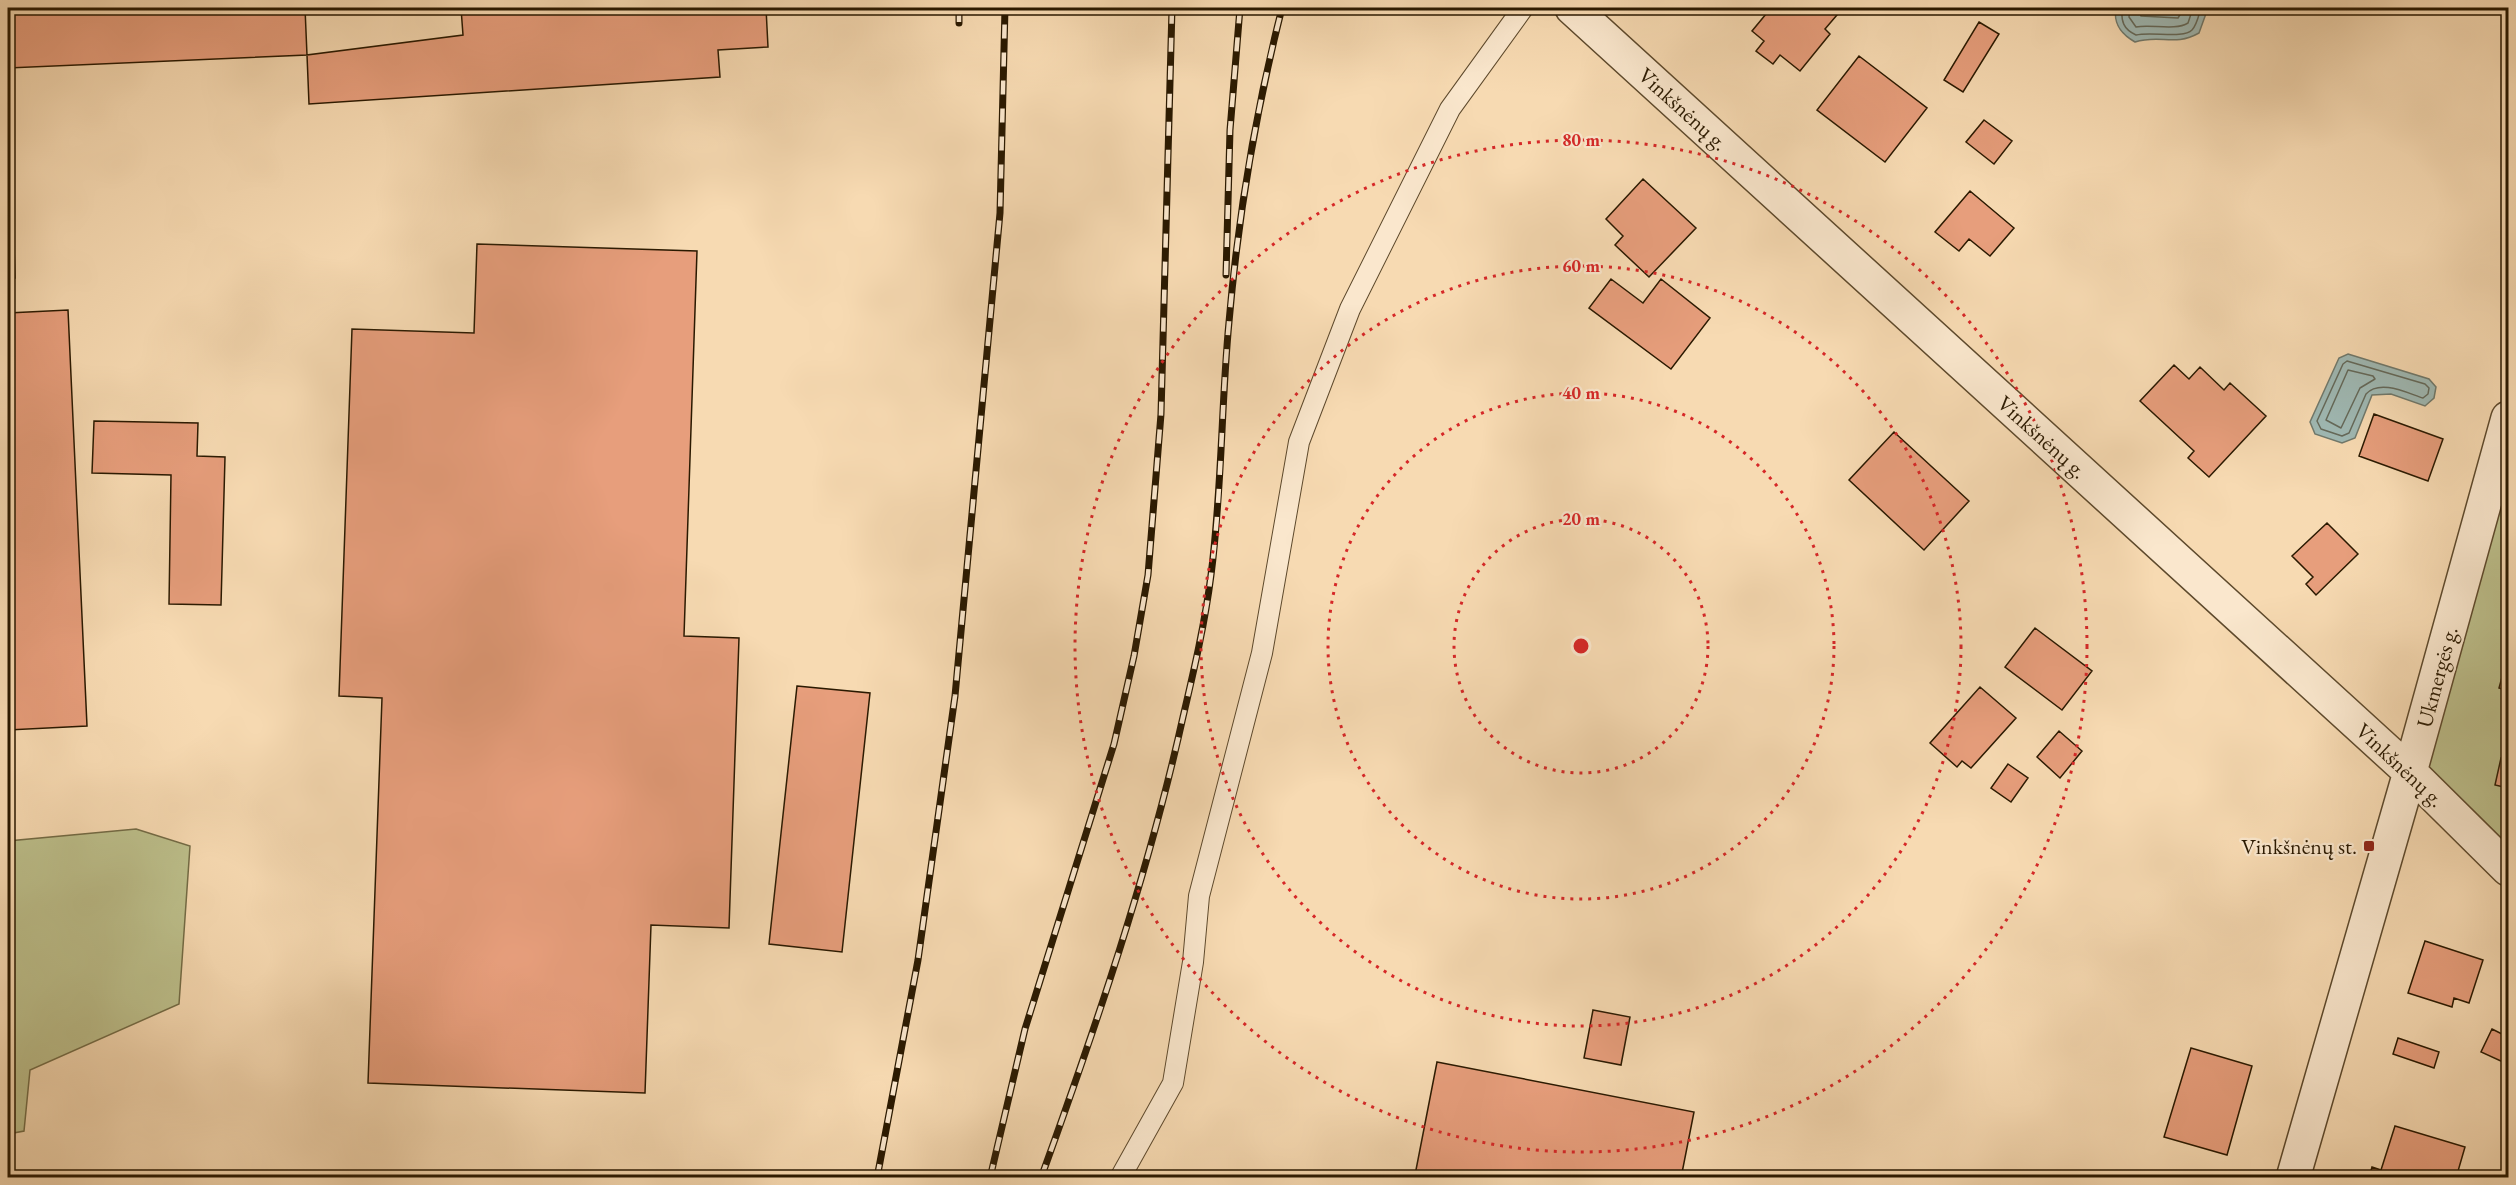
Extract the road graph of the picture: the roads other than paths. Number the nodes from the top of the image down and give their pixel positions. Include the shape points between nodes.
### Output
1 (1523, 8) edge
2 (1572, 8) edge
3 (2508, 418) edge
4 (2410, 772) junction
5 (2508, 869) edge
6 (1120, 1178) edge
7 (2293, 1178) edge

1 - 6 lane via 1450,109 1350,309 1299,442 1262,653 1199,896 1193,962 1173,1083
2 - 4 street, Vinkšnėnų g.
3 - 4 street, Ukmergės g.
4 - 5 street, Vinkšnėnų g.
4 - 7 street, Ukmergės g.

